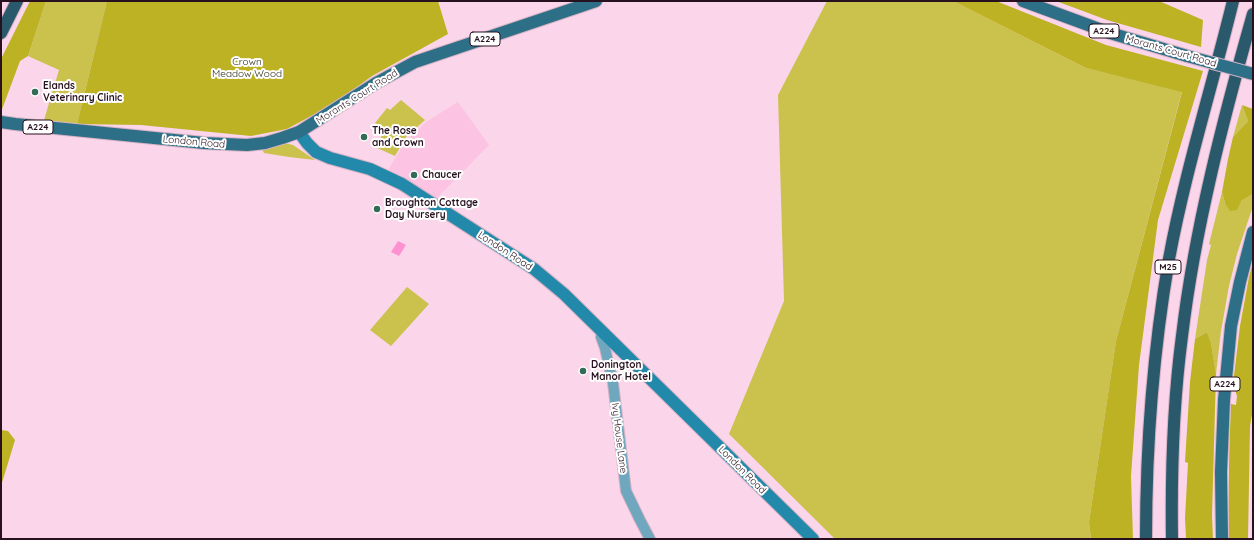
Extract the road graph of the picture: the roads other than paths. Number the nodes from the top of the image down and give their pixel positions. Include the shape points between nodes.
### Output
1 (17, 1) edge
2 (596, 1) edge
3 (1023, 1) edge
4 (1233, 1) edge
5 (1253, 14) edge
6 (1, 33) edge
7 (1253, 74) edge
8 (1, 122) edge
9 (299, 132) junction
10 (1253, 232) edge
11 (603, 332) junction
12 (650, 539) edge
13 (813, 539) edge
14 (1146, 539) edge
15 (1172, 539) edge
16 (1222, 539) edge

1 - 6 highway
2 - 9 main road, Morants Court Road / A224 via 415,62 376,83
3 - 7 main road, Morants Court Road / A224, bridge via 1110,33
4 - 14 highway, M25 via 1191,161 1169,259 1151,400
5 - 15 highway, M25 via 1210,180 1189,286 1176,386
8 - 9 main road, London Road / A224 via 227,145 265,143
9 - 11 street, London Road via 316,152 370,169 402,184 534,269
10 - 16 main road, A224 via 1231,326 1223,407
11 - 12 street, Ivy House Lane via 601,337 613,383 626,491
11 - 13 street, London Road

